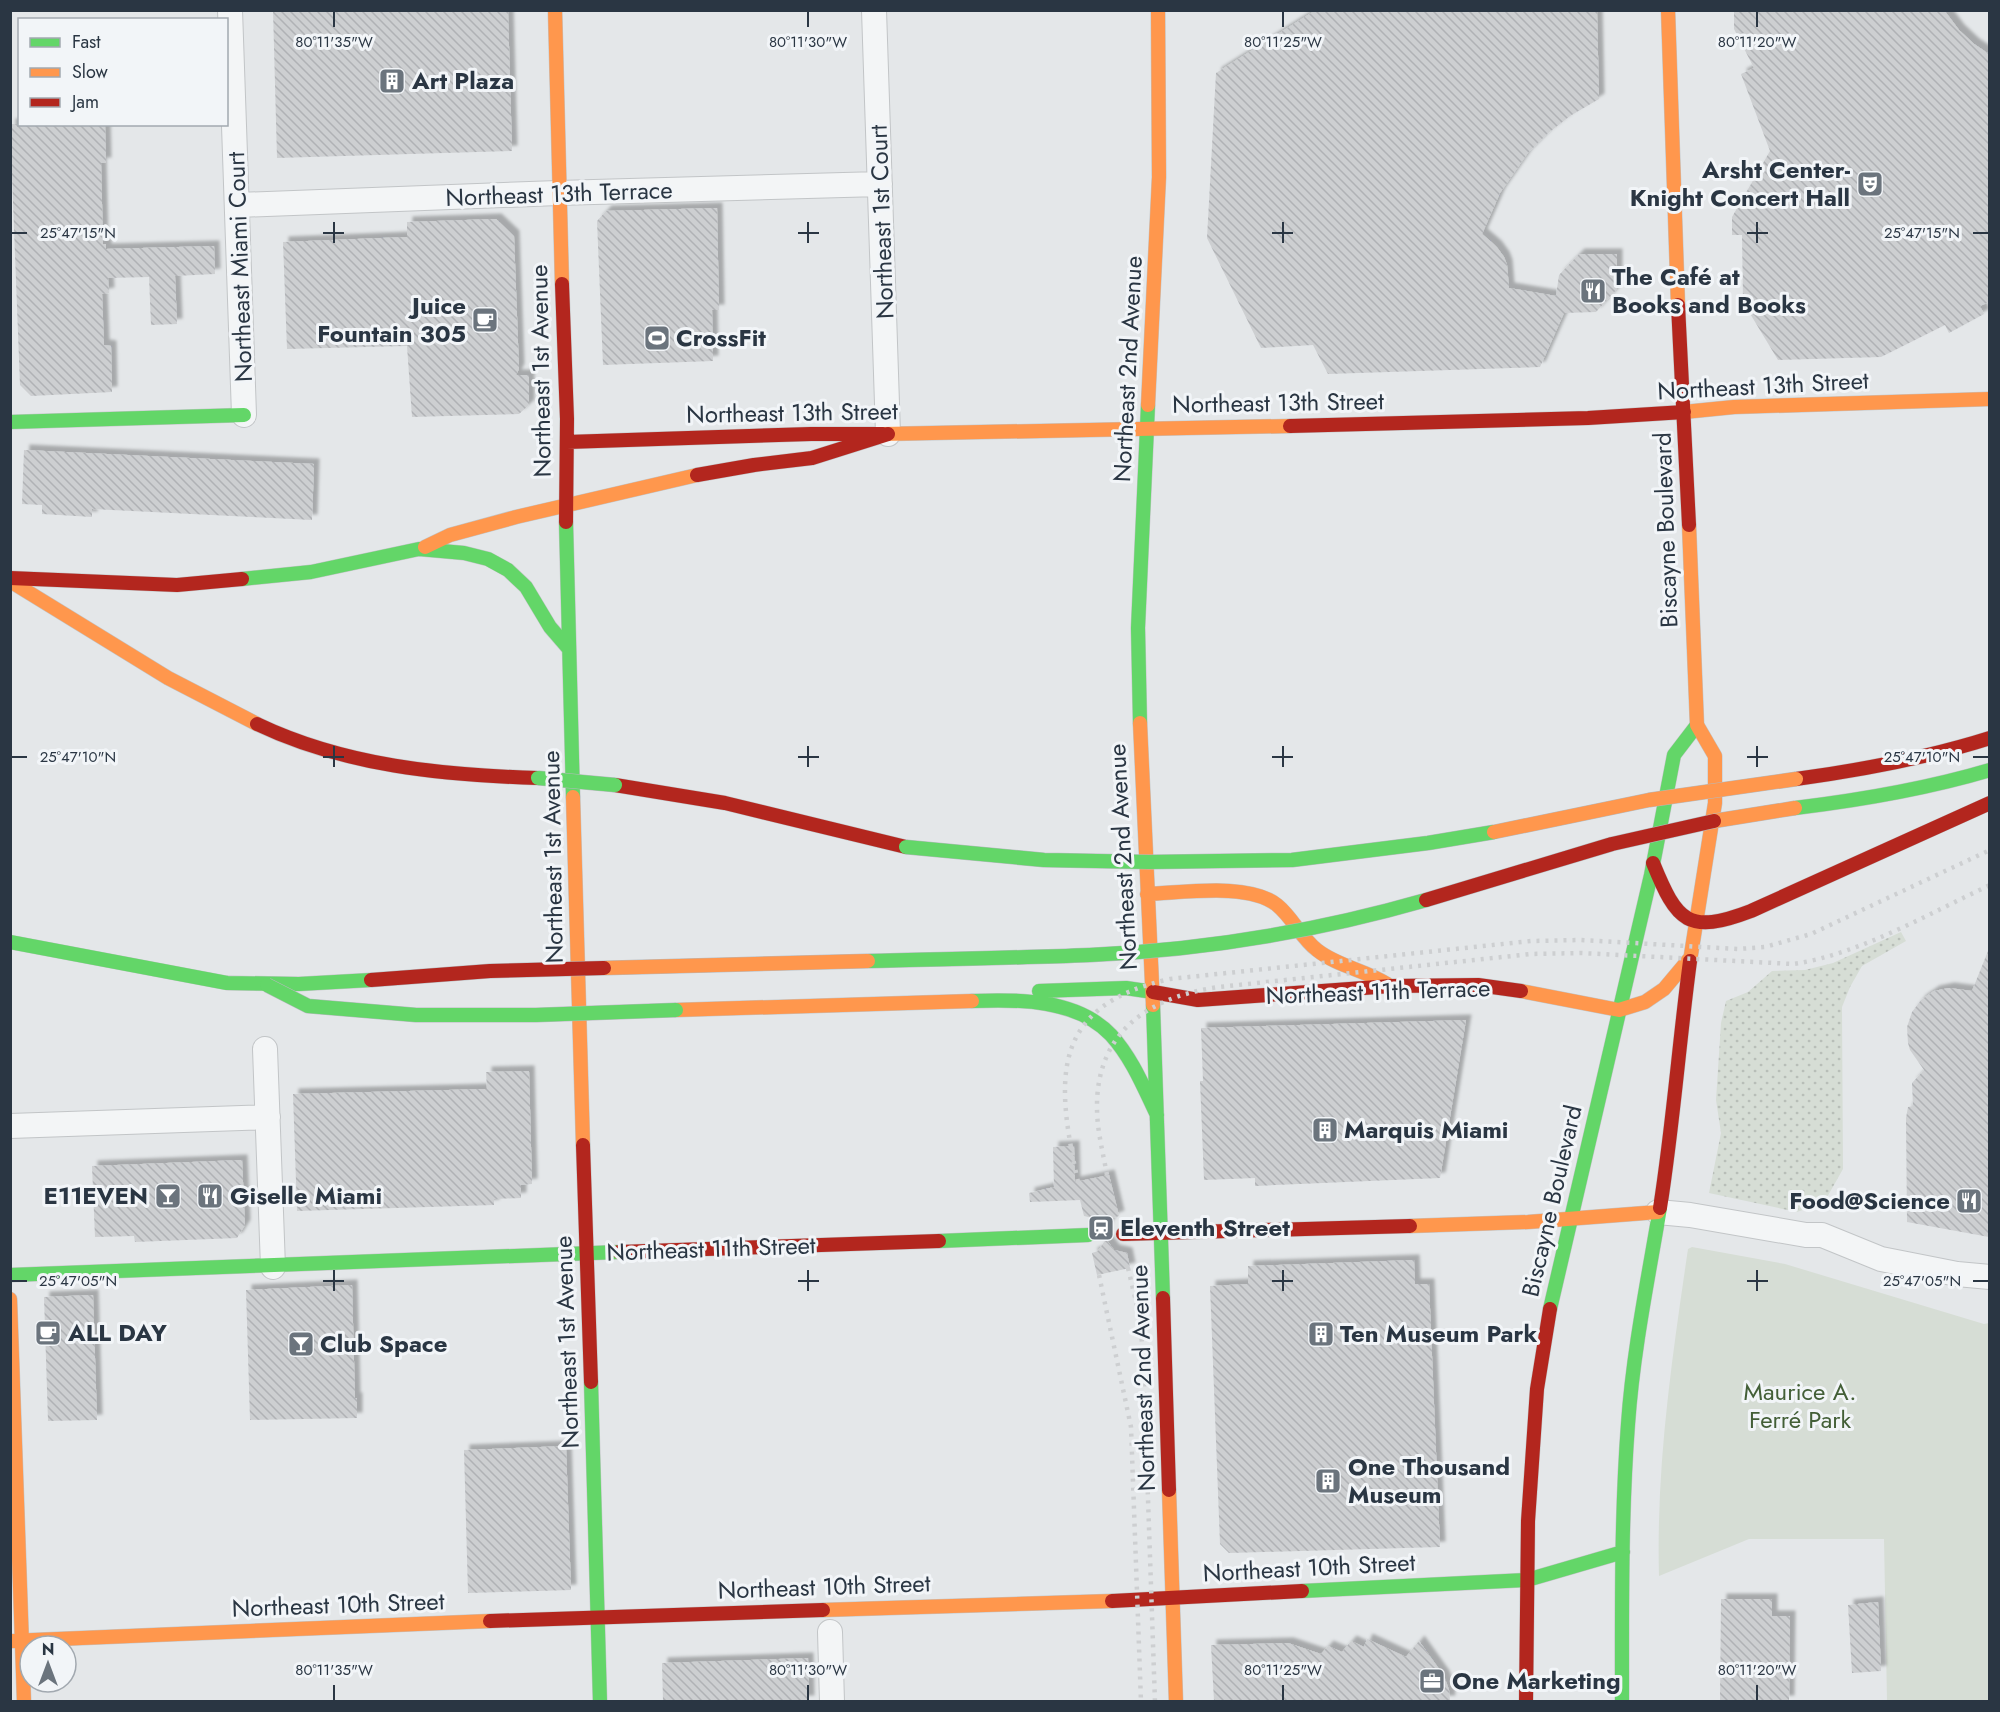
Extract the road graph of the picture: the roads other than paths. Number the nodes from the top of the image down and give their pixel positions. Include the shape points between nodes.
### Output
1 (230, 10) edge
2 (555, 10) edge
3 (874, 10) edge
4 (1158, 10) edge
5 (1668, 10) edge
6 (880, 184) junction
7 (558, 193) junction
8 (238, 205) junction
9 (1989, 399) edge
10 (1684, 412) junction
11 (244, 415) joint
12 (10, 423) edge
13 (1148, 428) junction
14 (888, 434) junction
15 (567, 442) junction
16 (566, 506) junction
17 (419, 549) junction
18 (10, 580) edge
19 (569, 650) junction
20 (1697, 725) junction
21 (1989, 738) edge
22 (1989, 770) edge
23 (1989, 803) edge
24 (1653, 863) junction
25 (1147, 894) junction
26 (1696, 923) junction
27 (10, 942) edge
28 (1690, 958) junction
29 (267, 985) junction
30 (1391, 986) junction
31 (1152, 992) junction
32 (990, 1000) junction
33 (1619, 1010) junction
34 (266, 1049) dead end
35 (1157, 1115) junction
36 (268, 1117) junction
37 (10, 1126) edge
38 (1658, 1212) junction
39 (1572, 1220) junction
40 (1161, 1233) junction
41 (1123, 1234) dead end
42 (1088, 1235) dead end
43 (587, 1253) junction
44 (273, 1267) junction
45 (10, 1275) edge
46 (1989, 1277) edge
47 (10, 1299) edge
48 (1623, 1552) junction
49 (1527, 1580) junction
50 (1173, 1597) junction
51 (597, 1617) junction
52 (830, 1632) dead end
53 (16, 1641) edge
54 (24, 1701) edge
55 (600, 1701) edge
56 (832, 1701) edge
57 (1176, 1701) edge
58 (1526, 1701) edge
59 (1622, 1701) edge

1 - 8 street, Northeast Miami Court
2 - 7 main road, Northeast 1st Avenue
3 - 6 street, Northeast 1st Court
4 - 13 main road, Northeast 2nd Avenue via 1159,177
5 - 10 main road, Biscayne Boulevard
6 - 7 street, Northeast 13th Terrace
6 - 14 street, Northeast 1st Court
7 - 8 street, Northeast 13th Terrace
7 - 15 main road, Northeast 1st Avenue
8 - 11 street, Northeast Miami Court
9 - 10 main road, Northeast 13th Street
10 - 13 main road, Northeast 13th Street via 1588,418
10 - 20 main road, Biscayne Boulevard
11 - 12 main road
13 - 14 main road, Northeast 13th Street
13 - 25 main road, Northeast 2nd Avenue via 1138,621
14 - 15 main road, Northeast 13th Street
14 - 16 main road via 812,458 684,478
15 - 16 main road, Northeast 1st Avenue
16 - 17 main road via 450,535
16 - 19 main road, Northeast 1st Avenue
17 - 18 main road via 310,572 177,585
17 - 19 main road via 464,553 488,559 508,570 526,587
18 - 21 main road, bridge via 160,675 267,729 349,756 442,772 615,784 686,794 906,847 1044,860 1292,860 1428,843 1650,800 1900,763
19 - 43 main road, Northeast 1st Avenue
20 - 24 main road, Biscayne Boulevard via 1674,755
20 - 26 main road, Biscayne Boulevard via 1715,756 1715,803
22 - 29 main road, bridge via 1920,789 1719,818 1353,918 1165,950 490,970
23 - 26 main road via 1751,911 1714,923
24 - 26 main road via 1671,902
24 - 33 main road, Biscayne Boulevard
25 - 30 main road via 1262,896 1276,904 1317,950
25 - 31 main road, Northeast 2nd Avenue
26 - 28 main road, Biscayne Boulevard
27 - 29 main road via 190,977
28 - 33 main road via 1664,989 1645,1002
28 - 38 main road, Biscayne Boulevard
29 - 32 main road, bridge via 309,1006 463,1016
30 - 31 main road, Northeast 11th Terrace via 1198,1000
30 - 33 main road, Northeast 11th Terrace via 1496,987
31 - 32 main road, Northeast 11th Terrace via 1126,988 1029,991
31 - 35 main road, Northeast 2nd Avenue
32 - 35 main road via 1064,1007 1095,1022 1125,1053
33 - 39 main road, Biscayne Boulevard
34 - 36 street
35 - 40 main road, Northeast 2nd Avenue
36 - 37 street
36 - 44 street
38 - 39 main road
38 - 46 street via 1822,1235 1881,1259
38 - 48 main road, Biscayne Boulevard via 1628,1422
39 - 40 main road
39 - 49 main road, Biscayne Boulevard via 1548,1318 1537,1389
40 - 41 main road
40 - 50 main road, Northeast 2nd Avenue
42 - 43 main road, Northeast 11th Street
43 - 44 main road, Northeast 11th Street
43 - 51 main road, Northeast 1st Avenue
44 - 45 main road, Northeast 11th Street
47 - 53 main road
48 - 49 main road, Northeast 10th Street
48 - 59 main road, Biscayne Boulevard
49 - 50 main road, Northeast 10th Street
49 - 58 main road, Biscayne Boulevard
50 - 51 main road, Northeast 10th Street
50 - 57 main road, Northeast 2nd Avenue
51 - 53 main road, Northeast 10th Street
51 - 55 main road, Northeast 1st Avenue
52 - 56 street
53 - 54 main road

